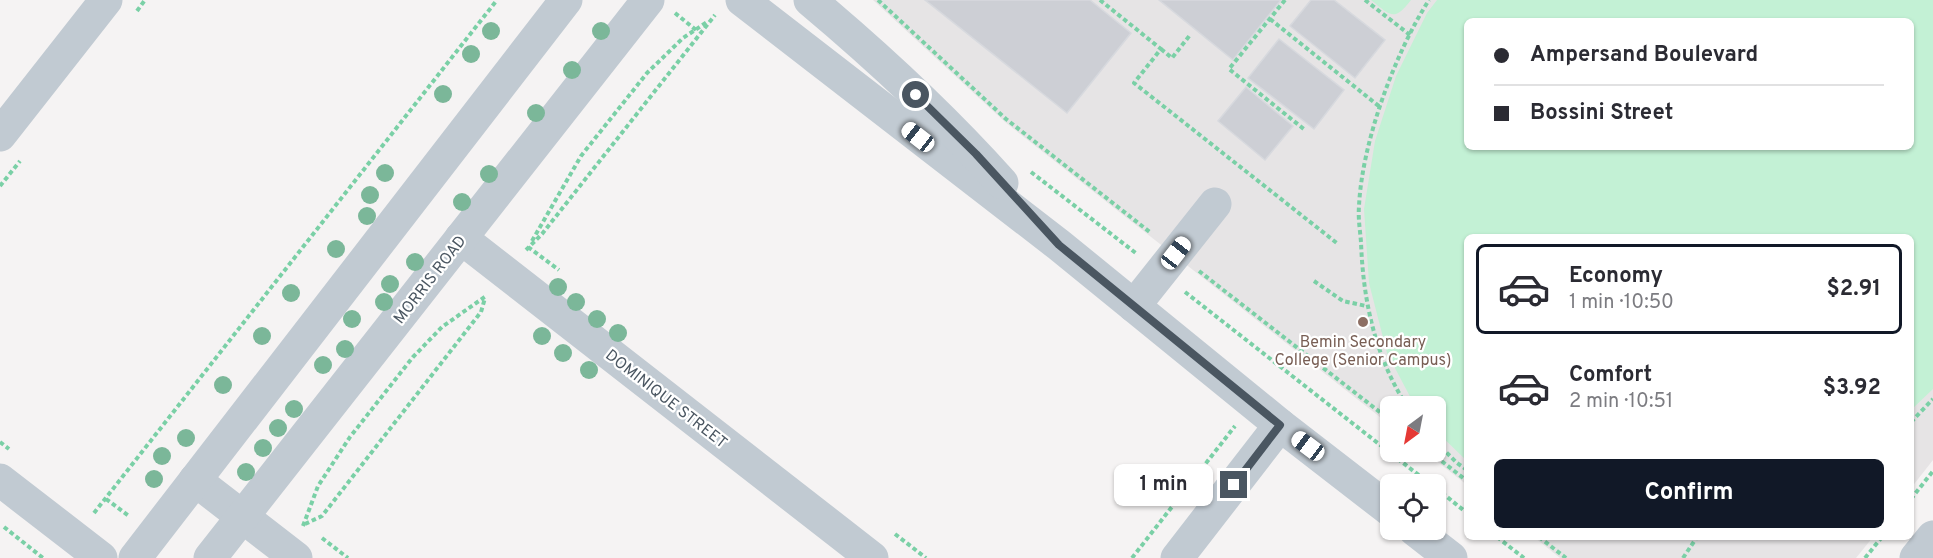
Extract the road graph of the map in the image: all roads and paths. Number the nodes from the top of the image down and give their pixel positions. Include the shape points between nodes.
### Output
1 (146, 0) edge
2 (497, 0) edge
3 (566, 0) edge
4 (648, 0) edge
5 (742, 0) edge
6 (810, 0) edge
7 (878, 0) edge
8 (1100, 0) edge
9 (1285, 0) edge
10 (1365, 0) edge
11 (1429, 0) edge
12 (119, 8) edge
13 (713, 17) joint
14 (1270, 19) junction
15 (1410, 35) junction
16 (1190, 36) dead end
17 (1161, 49) junction
18 (1380, 106) junction
19 (1305, 130) dead end
20 (0, 135) edge
21 (1025, 167) dead end
22 (1215, 204) dead end
23 (461, 238) junction
24 (1338, 244) dead end
25 (1059, 245) junction
26 (1168, 263) junction
27 (1314, 281) dead end
28 (1134, 306) junction
29 (1366, 306) junction
30 (1400, 396) edge
31 (1933, 399) edge
32 (1380, 413) edge
33 (1914, 419) edge
34 (1280, 425) junction
35 (1235, 426) dead end
36 (1446, 451) edge
37 (1443, 462) edge
38 (1464, 467) edge
39 (1933, 472) edge
40 (1418, 474) edge
41 (1464, 479) edge
42 (0, 480) edge
43 (195, 480) junction
44 (1914, 495) edge
45 (1446, 497) edge
46 (1380, 502) edge
47 (1464, 511) edge
48 (242, 517) junction
49 (0, 523) edge
50 (305, 524) junction
51 (1933, 537) edge
52 (74, 538) junction
53 (1428, 540) edge
54 (1501, 540) edge
55 (1543, 540) edge
56 (1695, 540) edge
57 (1880, 540) edge
58 (43, 558) edge
59 (100, 558) edge
60 (135, 558) edge
61 (210, 558) edge
62 (296, 558) edge
63 (348, 558) edge
64 (872, 558) edge
65 (1132, 558) edge
66 (1177, 558) edge
67 (1451, 558) edge
68 (1524, 558) edge
69 (1566, 558) edge
70 (1683, 558) edge
71 (1865, 558) edge
72 (1916, 558) edge

1 - 12 path
2 - 52 path
3 - 43 street
4 - 23 street, MORRIS ROAD
5 - 25 street
6 - 25 street via 871,50 976,154
7 - 26 path
8 - 17 path
9 - 14 path
10 - 15 path
11 - 15 path
12 - 20 street
13 - 13 path via 683,38 647,73 581,156 528,247
14 - 18 path
14 - 19 path via 1229,69
15 - 18 path
16 - 17 path via 1172,58
17 - 24 path via 1134,83
18 - 29 path via 1359,206
21 - 26 path
22 - 26 street
23 - 48 street, MORRIS ROAD
23 - 64 street, DOMINIQUE STREET
25 - 28 street
26 - 28 street
26 - 32 path
26 - 40 path
27 - 29 path via 1342,301
28 - 34 street
29 - 30 path via 1378,347
31 - 33 path
34 - 46 street
34 - 66 street
35 - 65 path
36 - 38 path
37 - 41 path
39 - 44 path
42 - 52 street
43 - 48 street
43 - 60 street
45 - 47 path
48 - 61 street, MORRIS ROAD
48 - 62 street
49 - 58 path
50 - 50 path via 318,486 413,357 442,327 485,297 481,312 321,516
50 - 63 path
51 - 72 street
52 - 59 street
53 - 67 street
54 - 68 path
55 - 69 path
56 - 70 path
57 - 71 path

